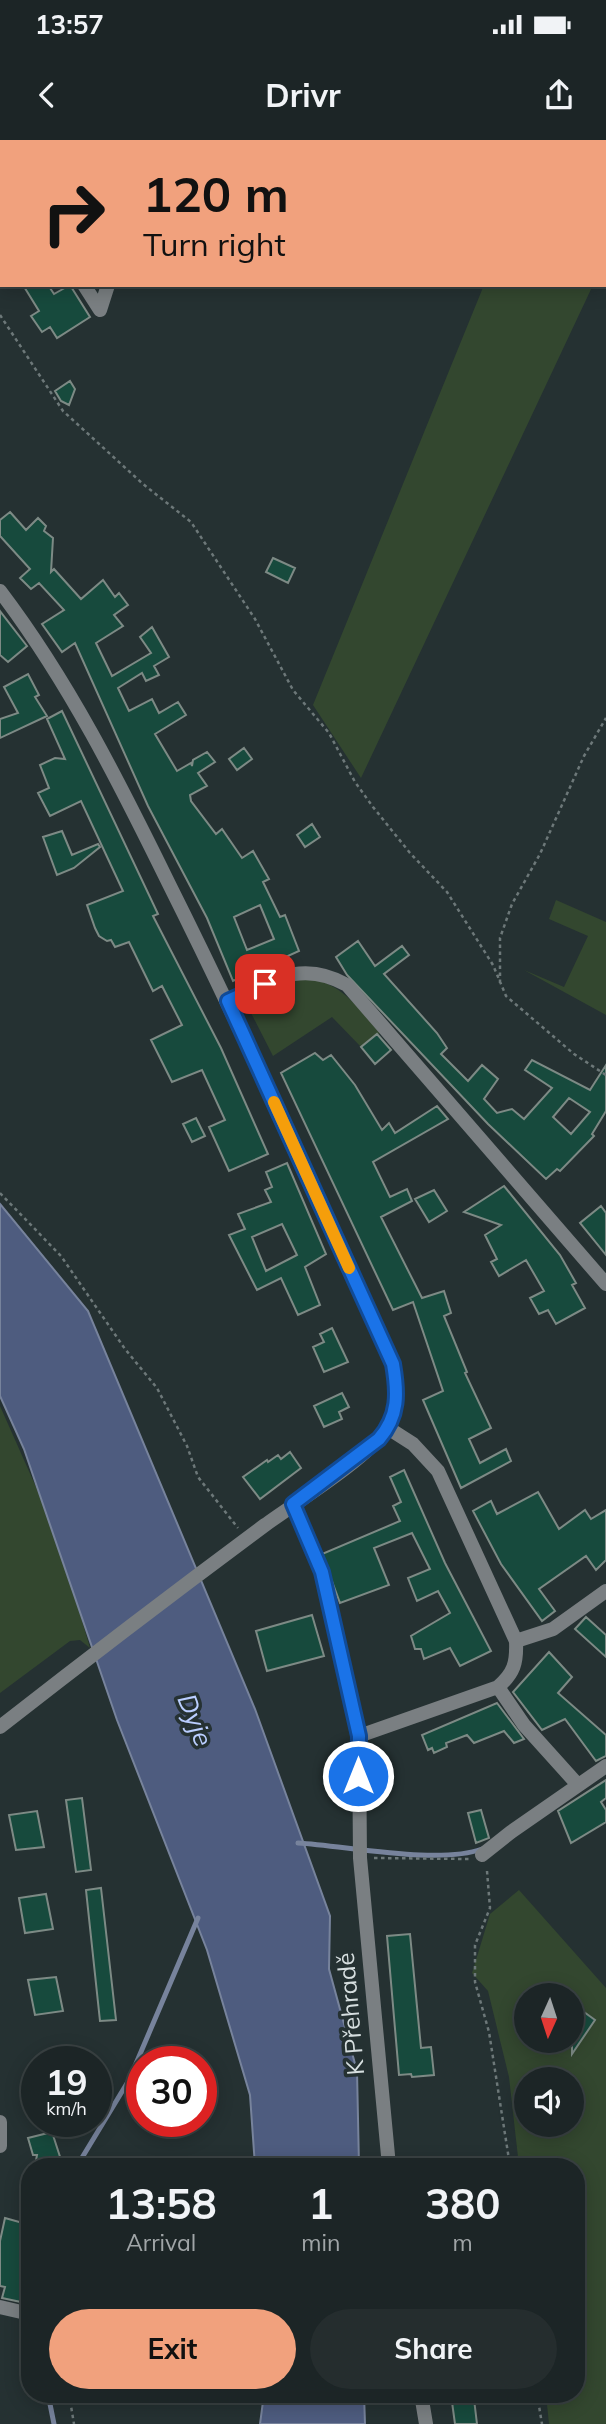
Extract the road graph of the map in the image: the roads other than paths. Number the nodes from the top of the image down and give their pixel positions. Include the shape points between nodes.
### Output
1 (85, 287) edge
2 (107, 287) edge
3 (0, 591) edge
4 (228, 1001) junction
5 (606, 1284) edge
6 (388, 1428) junction
7 (293, 1504) junction
8 (606, 1591) edge
9 (516, 1641) junction
10 (498, 1688) junction
11 (0, 1727) edge
12 (359, 1736) junction
13 (606, 1766) edge
14 (578, 1785) junction
15 (486, 1853) road end
16 (0, 2122) edge
17 (0, 2146) edge
18 (388, 2158) edge
19 (0, 2307) edge
20 (21, 2311) edge
21 (422, 2403) edge
22 (426, 2424) edge

1 - 2 street via 100,310
3 - 4 street via 74,699
4 - 5 street via 283,976 304,972 321,973 348,985
4 - 6 street via 393,1364 396,1408
6 - 7 street via 365,1451
6 - 9 street via 414,1444 439,1471
7 - 11 street
7 - 12 lane via 322,1572
8 - 9 street via 553,1629
9 - 10 street via 513,1674
10 - 12 street
10 - 14 street
12 - 18 street, K Přehradě via 360,1852
13 - 14 street
14 - 15 street
16 - 17 street
19 - 20 street
21 - 22 street

